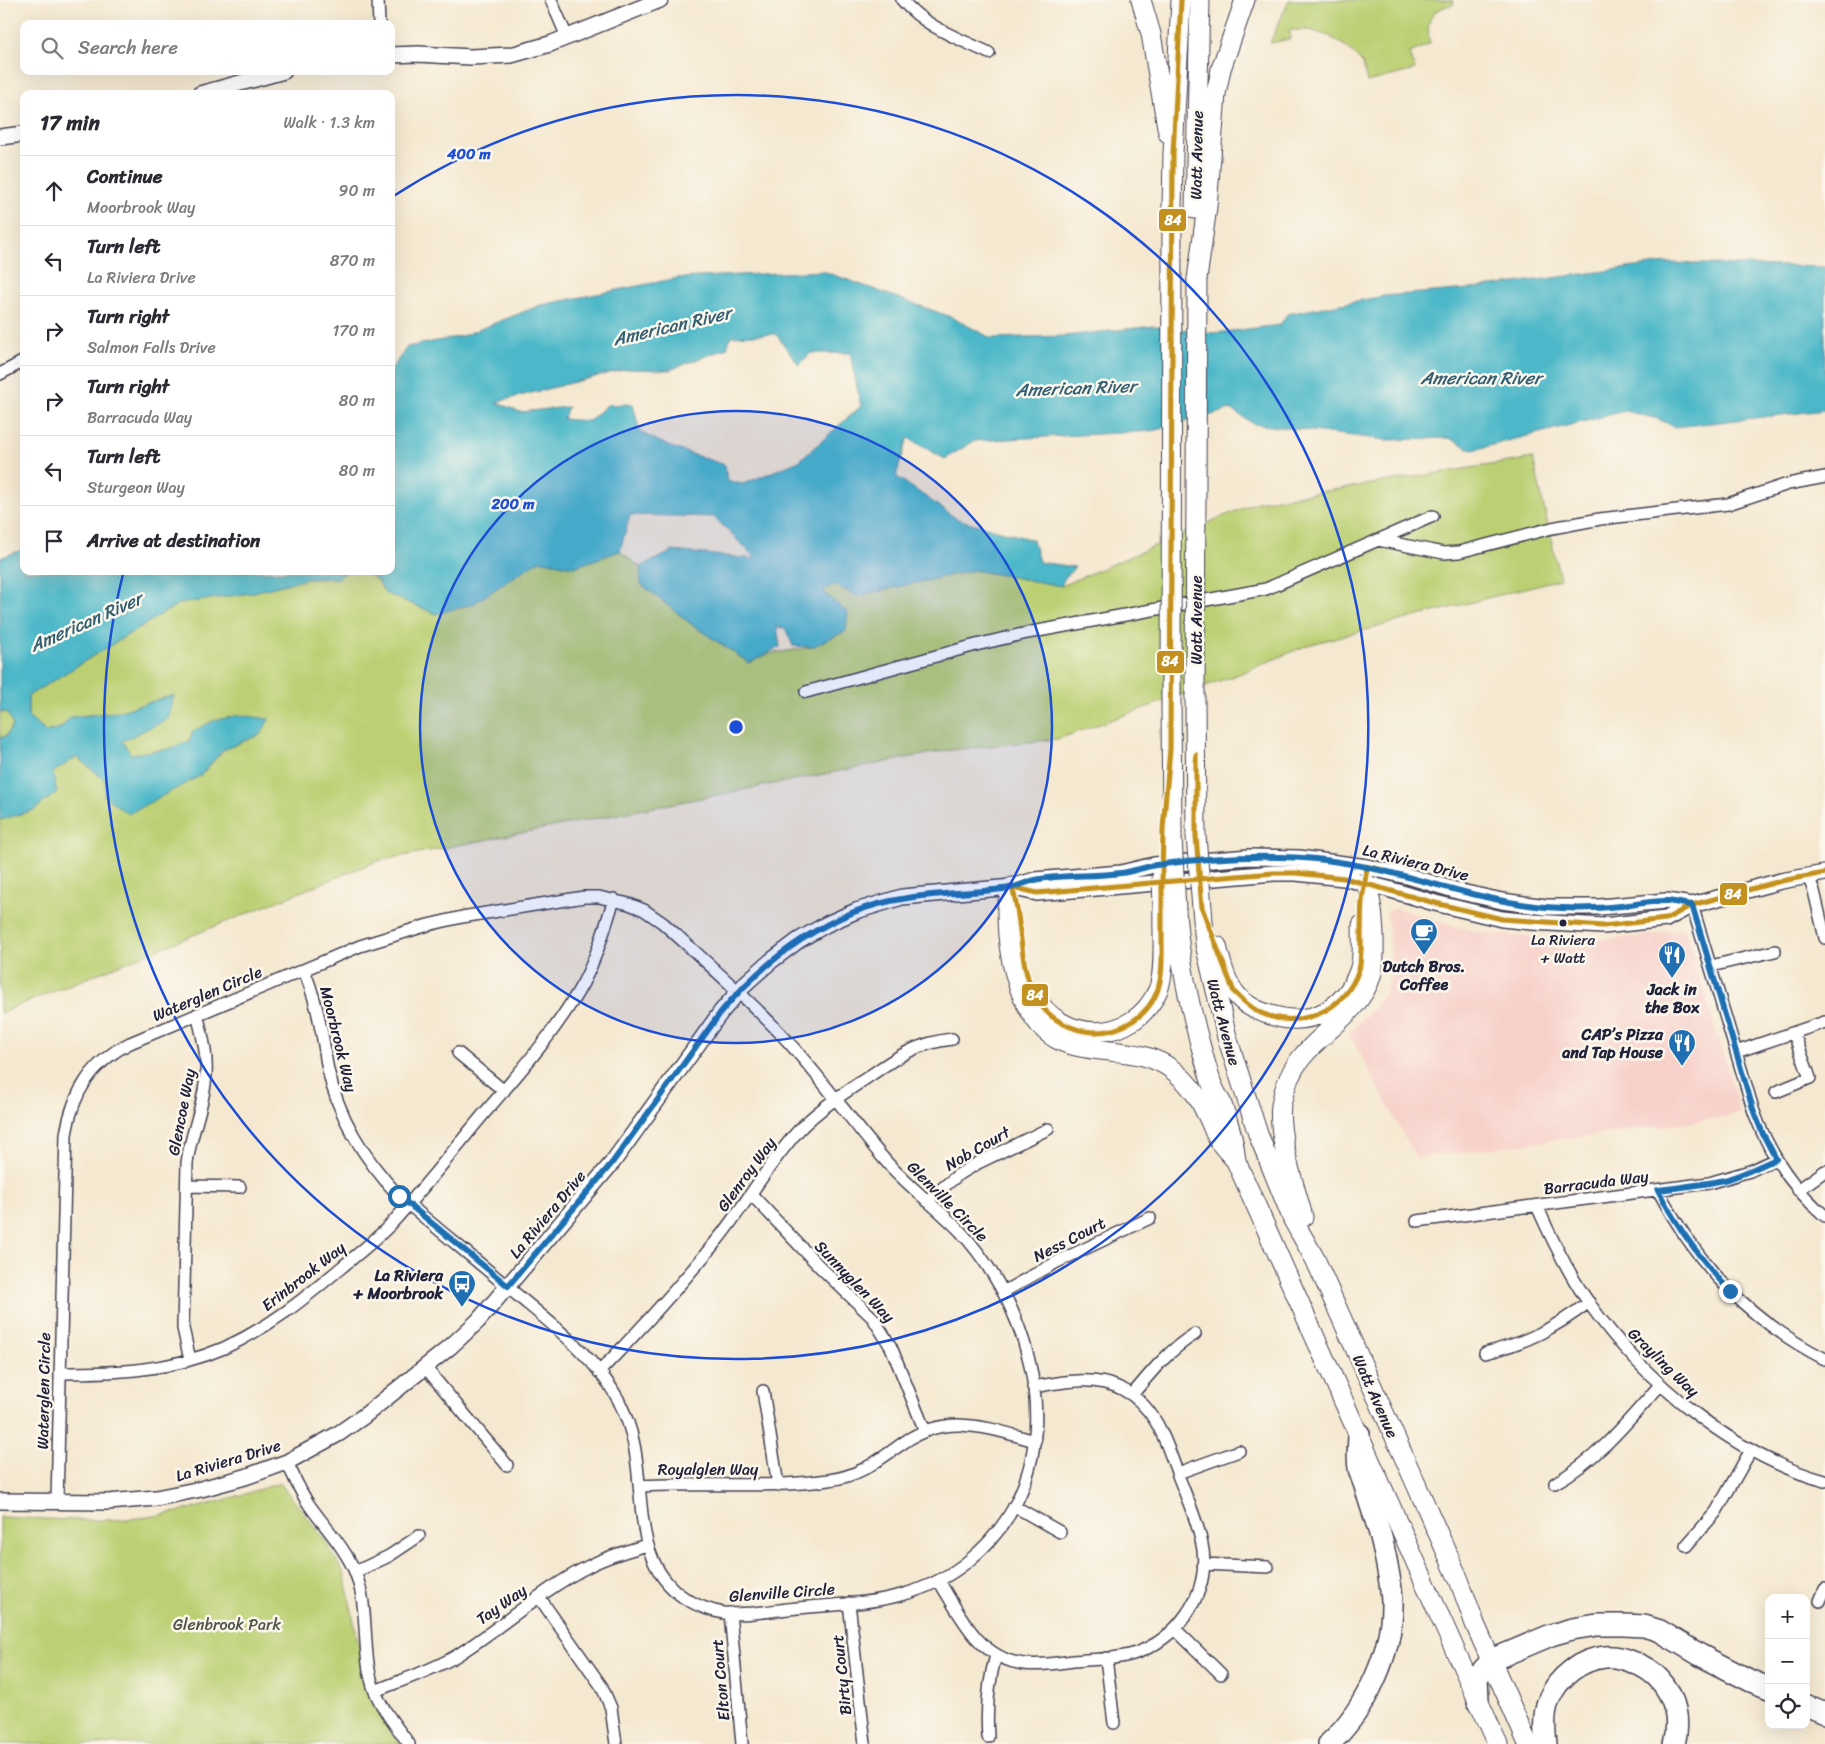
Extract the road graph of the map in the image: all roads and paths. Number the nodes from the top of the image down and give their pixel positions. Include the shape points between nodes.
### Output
1 (378, 0) edge
2 (551, 0) edge
3 (660, 0) edge
4 (902, 0) edge
5 (1140, 0) edge
6 (1180, 0) edge
7 (1200, 0) edge
8 (1245, 0) edge
9 (379, 20) edge
10 (567, 37) junction
11 (989, 53) dead end
12 (395, 55) edge
13 (271, 75) edge
14 (223, 90) edge
15 (20, 134) edge
16 (0, 137) edge
17 (1173, 154) junction
18 (1201, 208) junction
19 (20, 363) edge
20 (0, 374) edge
21 (1825, 477) edge
22 (1433, 516) dead end
23 (1378, 540) junction
24 (806, 692) dead end
25 (1825, 873) edge
26 (1808, 876) junction
27 (1366, 883) junction
28 (1012, 888) junction
29 (614, 899) junction
30 (1692, 905) junction
31 (1202, 908) junction
32 (1600, 908) junction
33 (1169, 910) junction
34 (1532, 922) junction
35 (1825, 938) edge
36 (1775, 951) dead end
37 (1711, 966) junction
38 (304, 970) junction
39 (738, 992) junction
40 (198, 1014) junction
41 (1825, 1022) edge
42 (1794, 1034) junction
43 (952, 1039) dead end
44 (1736, 1052) junction
45 (458, 1053) dead end
46 (504, 1091) junction
47 (1776, 1092) dead end
48 (836, 1099) junction
49 (1048, 1130) dead end
50 (1776, 1159) junction
51 (1236, 1161) junction
52 (1825, 1171) edge
53 (187, 1186) junction
54 (240, 1187) dead end
55 (1658, 1190) junction
56 (1798, 1190) junction
57 (751, 1194) junction
58 (927, 1201) junction
59 (409, 1204) junction
60 (1537, 1206) junction
61 (1825, 1216) edge
62 (1150, 1218) dead end
63 (1417, 1221) dead end
64 (1315, 1259) junction
65 (508, 1286) junction
66 (1003, 1292) junction
67 (1589, 1302) junction
68 (1195, 1334) dead end
69 (1486, 1353) dead end
70 (1825, 1359) edge
71 (190, 1360) junction
72 (425, 1367) junction
73 (599, 1372) junction
74 (60, 1373) junction
75 (1660, 1385) junction
76 (1033, 1386) junction
77 (763, 1391) dead end
78 (1132, 1395) junction
79 (925, 1431) junction
80 (1359, 1434) junction
81 (1035, 1441) junction
82 (1750, 1450) junction
83 (1238, 1451) dead end
84 (287, 1462) junction
85 (508, 1465) dead end
86 (1178, 1473) junction
87 (1825, 1482) edge
88 (1555, 1483) dead end
89 (778, 1485) junction
90 (639, 1486) junction
91 (0, 1501) edge
92 (57, 1502) junction
93 (1014, 1506) junction
94 (1060, 1532) dead end
95 (419, 1536) dead end
96 (647, 1545) junction
97 (1686, 1546) dead end
98 (1203, 1564) junction
99 (1268, 1566) dead end
100 (355, 1572) junction
101 (939, 1581) junction
102 (1825, 1589) edge
103 (539, 1597) junction
104 (1820, 1601) dead end
105 (849, 1603) junction
106 (730, 1614) junction
107 (1175, 1629) junction
108 (996, 1655) junction
109 (1106, 1658) junction
110 (1492, 1660) junction
111 (1221, 1674) dead end
112 (1765, 1686) edge
113 (375, 1691) junction
114 (1478, 1701) junction
115 (1810, 1707) edge
116 (1825, 1713) edge
117 (1114, 1723) dead end
118 (988, 1737) dead end
119 (409, 1744) edge
120 (616, 1744) edge
121 (742, 1744) edge
122 (865, 1744) edge
123 (1329, 1744) edge
124 (1498, 1744) edge
125 (1528, 1744) edge
126 (1546, 1744) edge
127 (1674, 1744) edge

1 - 9 street
2 - 10 street
3 - 10 street
4 - 11 street via 934,27
5 - 17 main road via 1151,34
6 - 17 main road, Watt Avenue
7 - 18 main road, Watt Avenue
8 - 18 main road via 1221,69
10 - 12 street via 530,51 491,57
13 - 14 street
15 - 16 street
17 - 33 main road, Watt Avenue, bridge
18 - 31 main road, Watt Avenue, bridge via 1197,279 1196,836
19 - 20 street
21 - 23 street via 1788,484 1728,504 1600,519 1459,552 1444,553
22 - 23 street
23 - 24 street via 1266,589 981,643
25 - 26 street, La Riviera Drive
26 - 30 street, La Riviera Drive
26 - 35 street
27 - 28 street, La Riviera Drive via 1344,878 1274,873 1036,893
27 - 31 main road via 1362,899 1360,968 1341,1000 1310,1018 1288,1020 1261,1013 1234,992
27 - 34 street, La Riviera Drive via 1502,919
27 - 64 main road via 1372,900 1372,973 1354,1006 1301,1058 1288,1082 1281,1107 1287,1155
28 - 32 street, La Riviera Drive via 1035,880 1121,873 1154,865 1249,857 1299,858 1375,869 1502,901 1546,907
28 - 33 main road via 1019,911 1023,965 1038,1003 1068,1026 1093,1032 1123,1027 1140,1017 1150,1004 1159,989
28 - 39 street, La Riviera Drive via 902,897 856,911 792,944
28 - 51 main road via 1006,912 1015,973 1023,1000 1046,1032 1067,1044 1121,1051 1149,1058 1173,1070 1192,1090 1219,1141
29 - 38 street, Waterglen Circle via 584,897 462,917 394,935
29 - 39 street, Waterglen Circle via 657,918
29 - 46 street, Erinbrook Way via 599,949 582,984 536,1052
30 - 32 street, La Riviera Drive via 1666,901
30 - 34 street, La Riviera Drive via 1666,919 1619,926
30 - 37 street
31 - 64 main road, Watt Avenue via 1205,944 1242,1086 1293,1220
32 - 34 street via 1586,918 1549,916
33 - 51 main road, Watt Avenue via 1177,924 1186,980 1210,1081 1233,1136
36 - 37 street
37 - 44 street
38 - 40 street, Waterglen Circle
38 - 59 street, Moorbrook Way via 320,1025 328,1070 344,1119 366,1157
39 - 48 street, Glenville Circle via 780,1033
39 - 65 street, La Riviera Drive via 612,1163
40 - 53 street, Glencoe Way via 205,1044 206,1082 189,1148
40 - 74 street, Waterglen Circle via 130,1042 110,1054 88,1076 73,1104 66,1134
41 - 42 street
42 - 44 street
42 - 47 street via 1810,1078
43 - 48 street, Glenroy Way via 911,1049
44 - 50 street via 1754,1112
45 - 46 street
46 - 59 street, Erinbrook Way
48 - 57 street, Glenroy Way via 800,1129
48 - 58 street, Glenville Circle via 889,1165
49 - 58 street, Nob Court via 978,1163
50 - 55 street, Barracuda Way via 1730,1179
50 - 56 street
51 - 80 main road, Watt Avenue
52 - 56 street
53 - 54 street
53 - 71 street, Glencoe Way via 183,1328
55 - 60 street, Barracuda Way
55 - 70 street via 1696,1253 1730,1291 1768,1324
56 - 61 street
57 - 73 street, Glenroy Way via 677,1290
57 - 79 street, Sunnyglen Way via 878,1325 891,1347
58 - 66 street, Glenville Circle via 972,1245
59 - 65 street, Moorbrook Way
59 - 71 street, Erinbrook Way via 375,1239 278,1318 252,1334
60 - 63 street, Barracuda Way
60 - 67 street, Grayling Way via 1555,1246
62 - 66 street, Ness Court via 1057,1262
64 - 110 main road, Watt Avenue
65 - 72 street, La Riviera Drive via 478,1321
65 - 73 street, Glenville Circle via 561,1332
66 - 76 street, Glenville Circle via 1020,1330
67 - 69 street via 1547,1332
67 - 75 street, Grayling Way via 1631,1356
68 - 78 street via 1167,1356
71 - 74 street, Erinbrook Way via 151,1369
72 - 84 street, La Riviera Drive via 338,1434
72 - 85 street
73 - 90 street, Glenville Circle via 625,1414 634,1447
74 - 92 street, Waterglen Circle
75 - 82 street, Grayling Way
75 - 88 street via 1601,1450
76 - 78 street via 1094,1380
76 - 81 street, Glenville Circle
77 - 89 street, Royalglen Way
78 - 86 street via 1154,1417
79 - 81 street, Royalglen Way via 949,1425 974,1425
79 - 89 street, Royalglen Way via 856,1473 828,1480
80 - 114 main road, Watt Avenue
80 - 123 highway via 1359,1468 1381,1540 1392,1602 1389,1630 1372,1687 1342,1732
81 - 93 street, Glenville Circle via 1028,1473
82 - 87 street, Grayling Way
82 - 97 street via 1716,1512
83 - 86 street
84 - 92 street, La Riviera Drive via 245,1477 172,1495 108,1502
84 - 100 street via 301,1493
86 - 98 street via 1200,1534
89 - 90 street, Royalglen Way
90 - 96 street, Glenville Circle
91 - 92 street, La Riviera Drive
93 - 94 street
93 - 101 street, Glenville Circle via 985,1546
95 - 100 street via 389,1556
96 - 103 street, Tay Way via 590,1565
96 - 106 street, Glenville Circle via 656,1568 676,1592 704,1608
98 - 99 street
98 - 107 street via 1197,1595
100 - 113 street via 360,1588 369,1671
101 - 105 street, Glenville Circle via 900,1596
101 - 108 street via 976,1640
102 - 104 street
103 - 113 street, Tay Way via 456,1656
103 - 120 street via 602,1686 611,1708
105 - 106 street, Glenville Circle
105 - 122 street, Birty Court
106 - 121 street, Elton Court
107 - 109 street via 1148,1648
107 - 111 street
108 - 109 street via 1025,1664
108 - 118 street via 986,1702
109 - 117 street
110 - 112 highway via 1572,1629 1597,1625 1644,1626 1668,1635
110 - 114 highway via 1477,1677
110 - 125 main road, Watt Avenue
113 - 119 street
114 - 124 main road, Watt Avenue
115 - 116 highway
126 - 127 highway via 1545,1715 1549,1698 1564,1677 1586,1662 1605,1657 1625,1659 1643,1666 1659,1678 1677,1715

